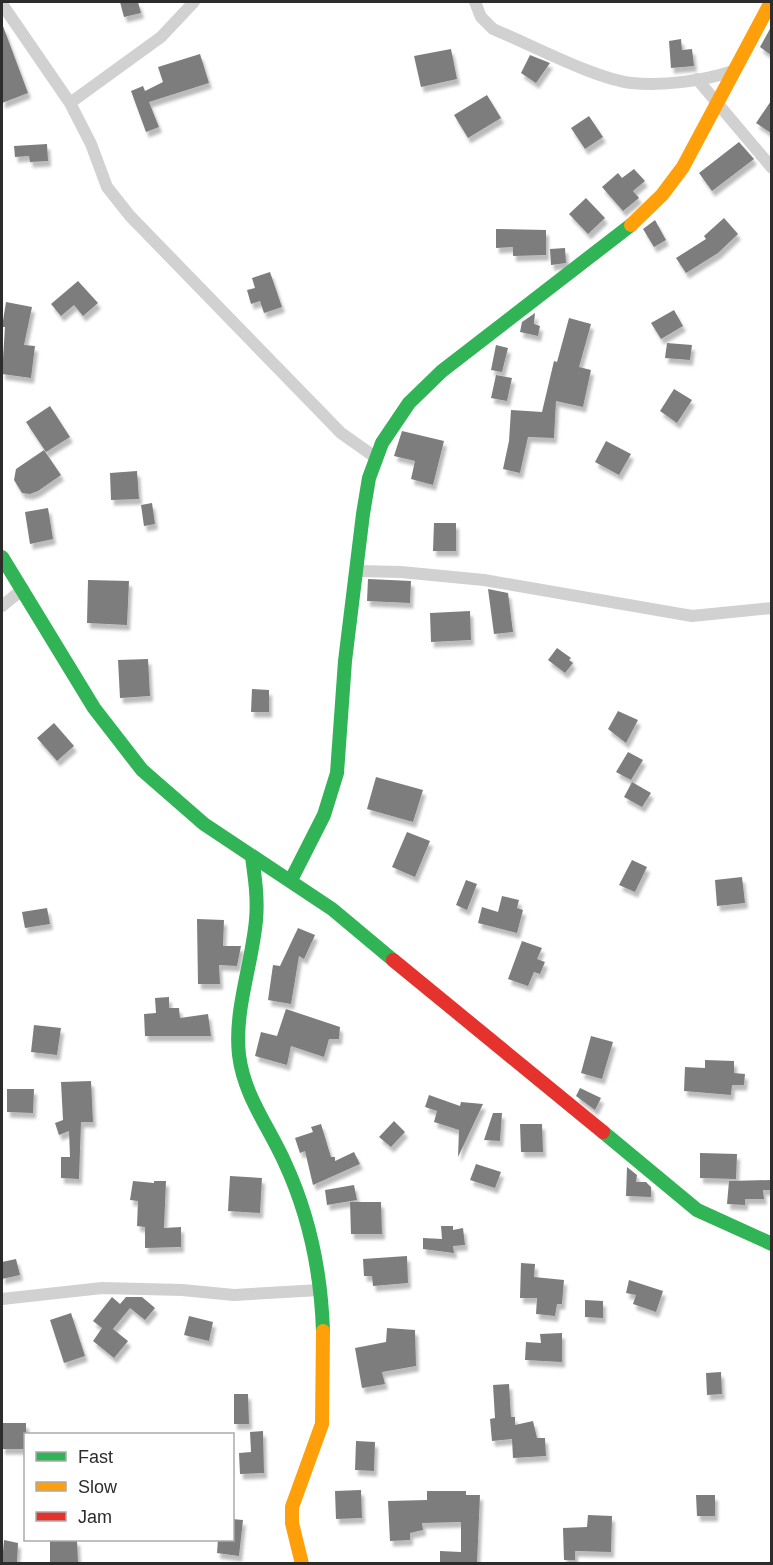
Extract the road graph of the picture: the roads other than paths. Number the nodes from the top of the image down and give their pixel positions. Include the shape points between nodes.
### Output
1 (194, 2) edge
2 (475, 2) edge
3 (771, 2) edge
4 (2, 4) edge
5 (733, 71) junction
6 (697, 79) junction
7 (70, 103) junction
8 (717, 103) junction
9 (771, 168) edge
10 (375, 457) junction
11 (2, 557) edge
12 (358, 571) junction
13 (23, 589) junction
14 (2, 606) edge
15 (771, 608) edge
16 (252, 857) junction
17 (291, 880) junction
18 (771, 1244) edge
19 (320, 1290) junction
20 (2, 1299) edge
21 (302, 1563) edge

1 - 7 street via 161,37
2 - 6 street via 481,17 493,29 601,74 630,83
3 - 5 street
4 - 7 street
5 - 6 street
5 - 8 street
6 - 8 street
7 - 10 street via 91,144 106,187 130,216 341,433
8 - 9 street
8 - 10 street via 688,164 649,209 458,357 414,396
10 - 12 street via 360,521
11 - 13 street
12 - 15 street via 484,580 692,616
12 - 17 street via 344,673 337,776 328,806
13 - 14 street
13 - 16 street via 94,708 142,770 204,824
16 - 17 street
16 - 19 street via 257,898 238,1043 244,1079 280,1149 296,1191 315,1250
17 - 18 street via 494,1040 697,1210
19 - 20 street via 234,1295 102,1288
19 - 21 street via 322,1424 319,1441 293,1499 291,1516

